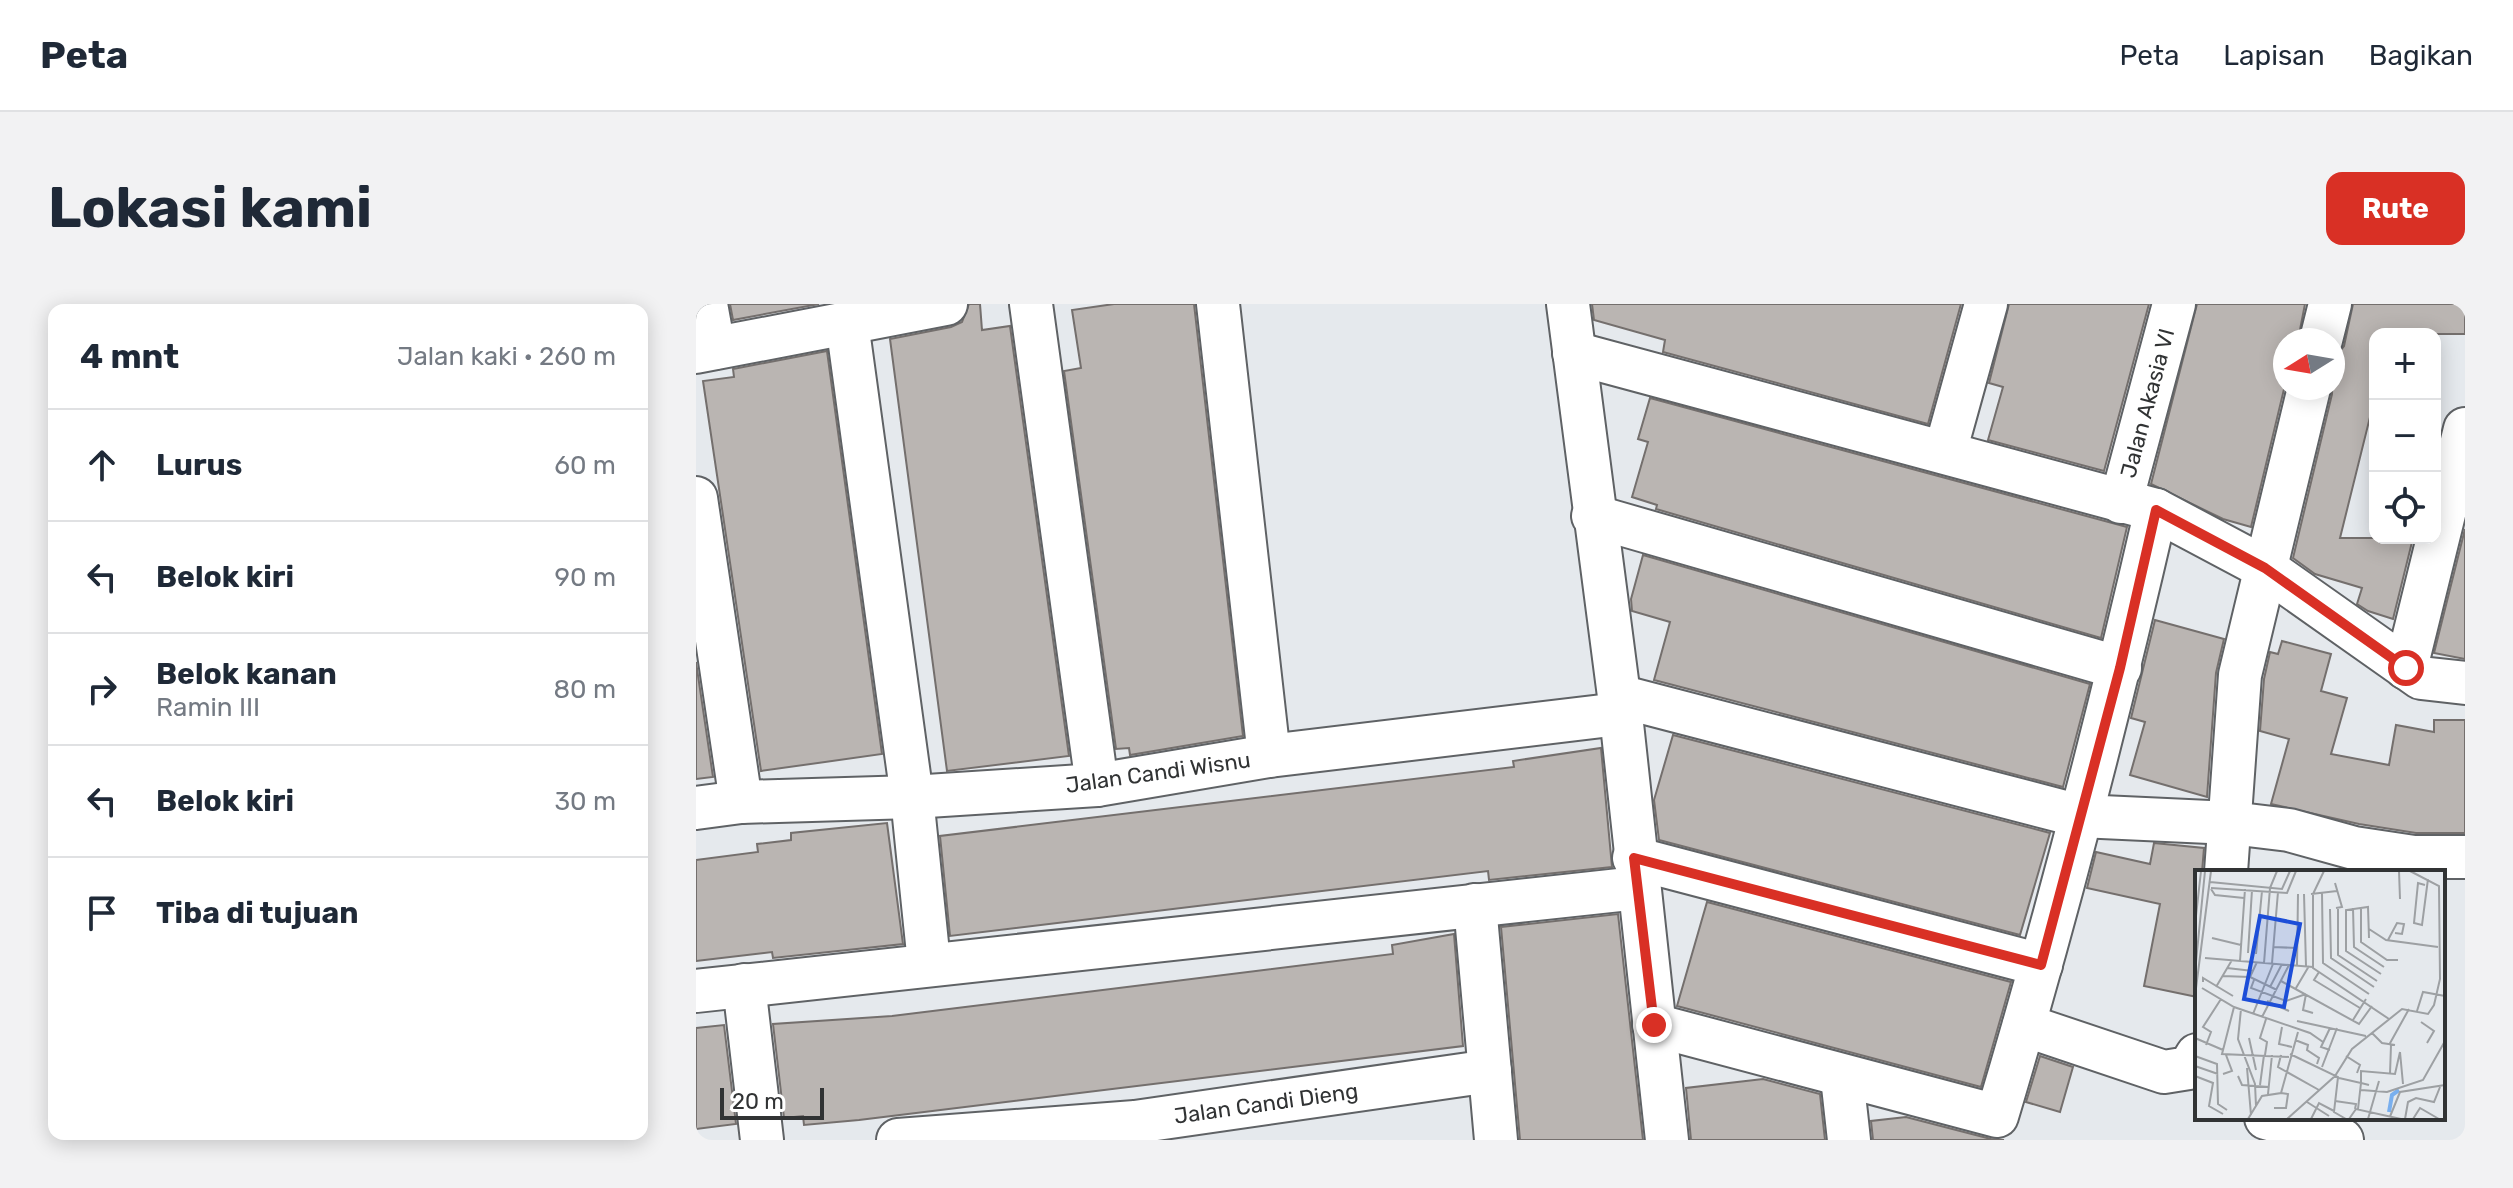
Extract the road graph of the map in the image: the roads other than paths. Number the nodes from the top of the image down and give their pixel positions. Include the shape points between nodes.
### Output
1 (706, 304) edge
2 (946, 304) edge
3 (1031, 304) edge
4 (1218, 304) edge
5 (1568, 304) edge
6 (1986, 304) edge
7 (2174, 304) edge
8 (2330, 304) edge
9 (847, 323) junction
10 (2324, 328) edge
11 (705, 350) edge
12 (1574, 353) junction
13 (2306, 400) edge
14 (2465, 429) edge
15 (1945, 452) junction
16 (696, 498) edge
17 (2138, 506) junction
18 (1593, 516) junction
19 (2265, 568) junction
20 (2120, 668) junction
21 (2406, 668) junction
22 (2465, 683) edge
23 (1619, 705) junction
24 (1269, 756) junction
25 (1097, 785) junction
26 (912, 797) junction
27 (741, 802) junction
28 (696, 808) edge
29 (2080, 816) junction
30 (2231, 823) junction
31 (2465, 857) edge
32 (2226, 870) edge
33 (1636, 873) junction
34 (1475, 905) junction
35 (929, 963) junction
36 (2041, 965) junction
37 (744, 985) junction
38 (696, 991) edge
39 (1654, 1025) junction
40 (2024, 1025) junction
41 (2195, 1058) edge
42 (1490, 1071) junction
43 (1842, 1077) junction
44 (2273, 1120) edge
45 (2005, 1128) edge
46 (762, 1140) edge
47 (898, 1140) edge
48 (1496, 1140) edge
49 (1667, 1140) edge
50 (1849, 1140) edge
51 (2342, 1140) edge

1 - 11 street
2 - 9 street
3 - 25 street
4 - 24 street
5 - 12 street
6 - 15 street
7 - 17 street, Jalan Akasia VI
8 - 10 street
9 - 11 street
9 - 26 street
12 - 15 street
12 - 18 street
13 - 19 street
14 - 21 street
15 - 17 street
16 - 27 street
17 - 19 street
17 - 20 street, Jalan Akasia VI
18 - 20 street
18 - 23 street
19 - 21 street
19 - 30 street via 2236,701
20 - 29 street, Jalan Akasia VI
21 - 22 street via 2421,678
23 - 24 street, Jalan Candi Wisnu
23 - 29 street
23 - 33 street
24 - 25 street, Jalan Candi Wisnu
25 - 26 street, Jalan Candi Wisnu
26 - 27 street, Jalan Candi Wisnu
26 - 35 street
27 - 28 street, Jalan Candi Wisnu
29 - 30 street
29 - 36 street, Jalan Akasia VI
30 - 31 street via 2414,857
30 - 32 street
33 - 34 street
33 - 36 street
33 - 39 street
34 - 35 street
34 - 42 street
35 - 37 street
36 - 40 street, Jalan Akasia VI
37 - 38 street
37 - 46 street
39 - 43 street
39 - 49 street
40 - 41 street via 2164,1072 2189,1068
40 - 45 street, Jalan Akasia VI
42 - 47 street, Jalan Candi Dieng via 1135,1122
42 - 48 street
43 - 45 street
43 - 50 street
44 - 51 street

